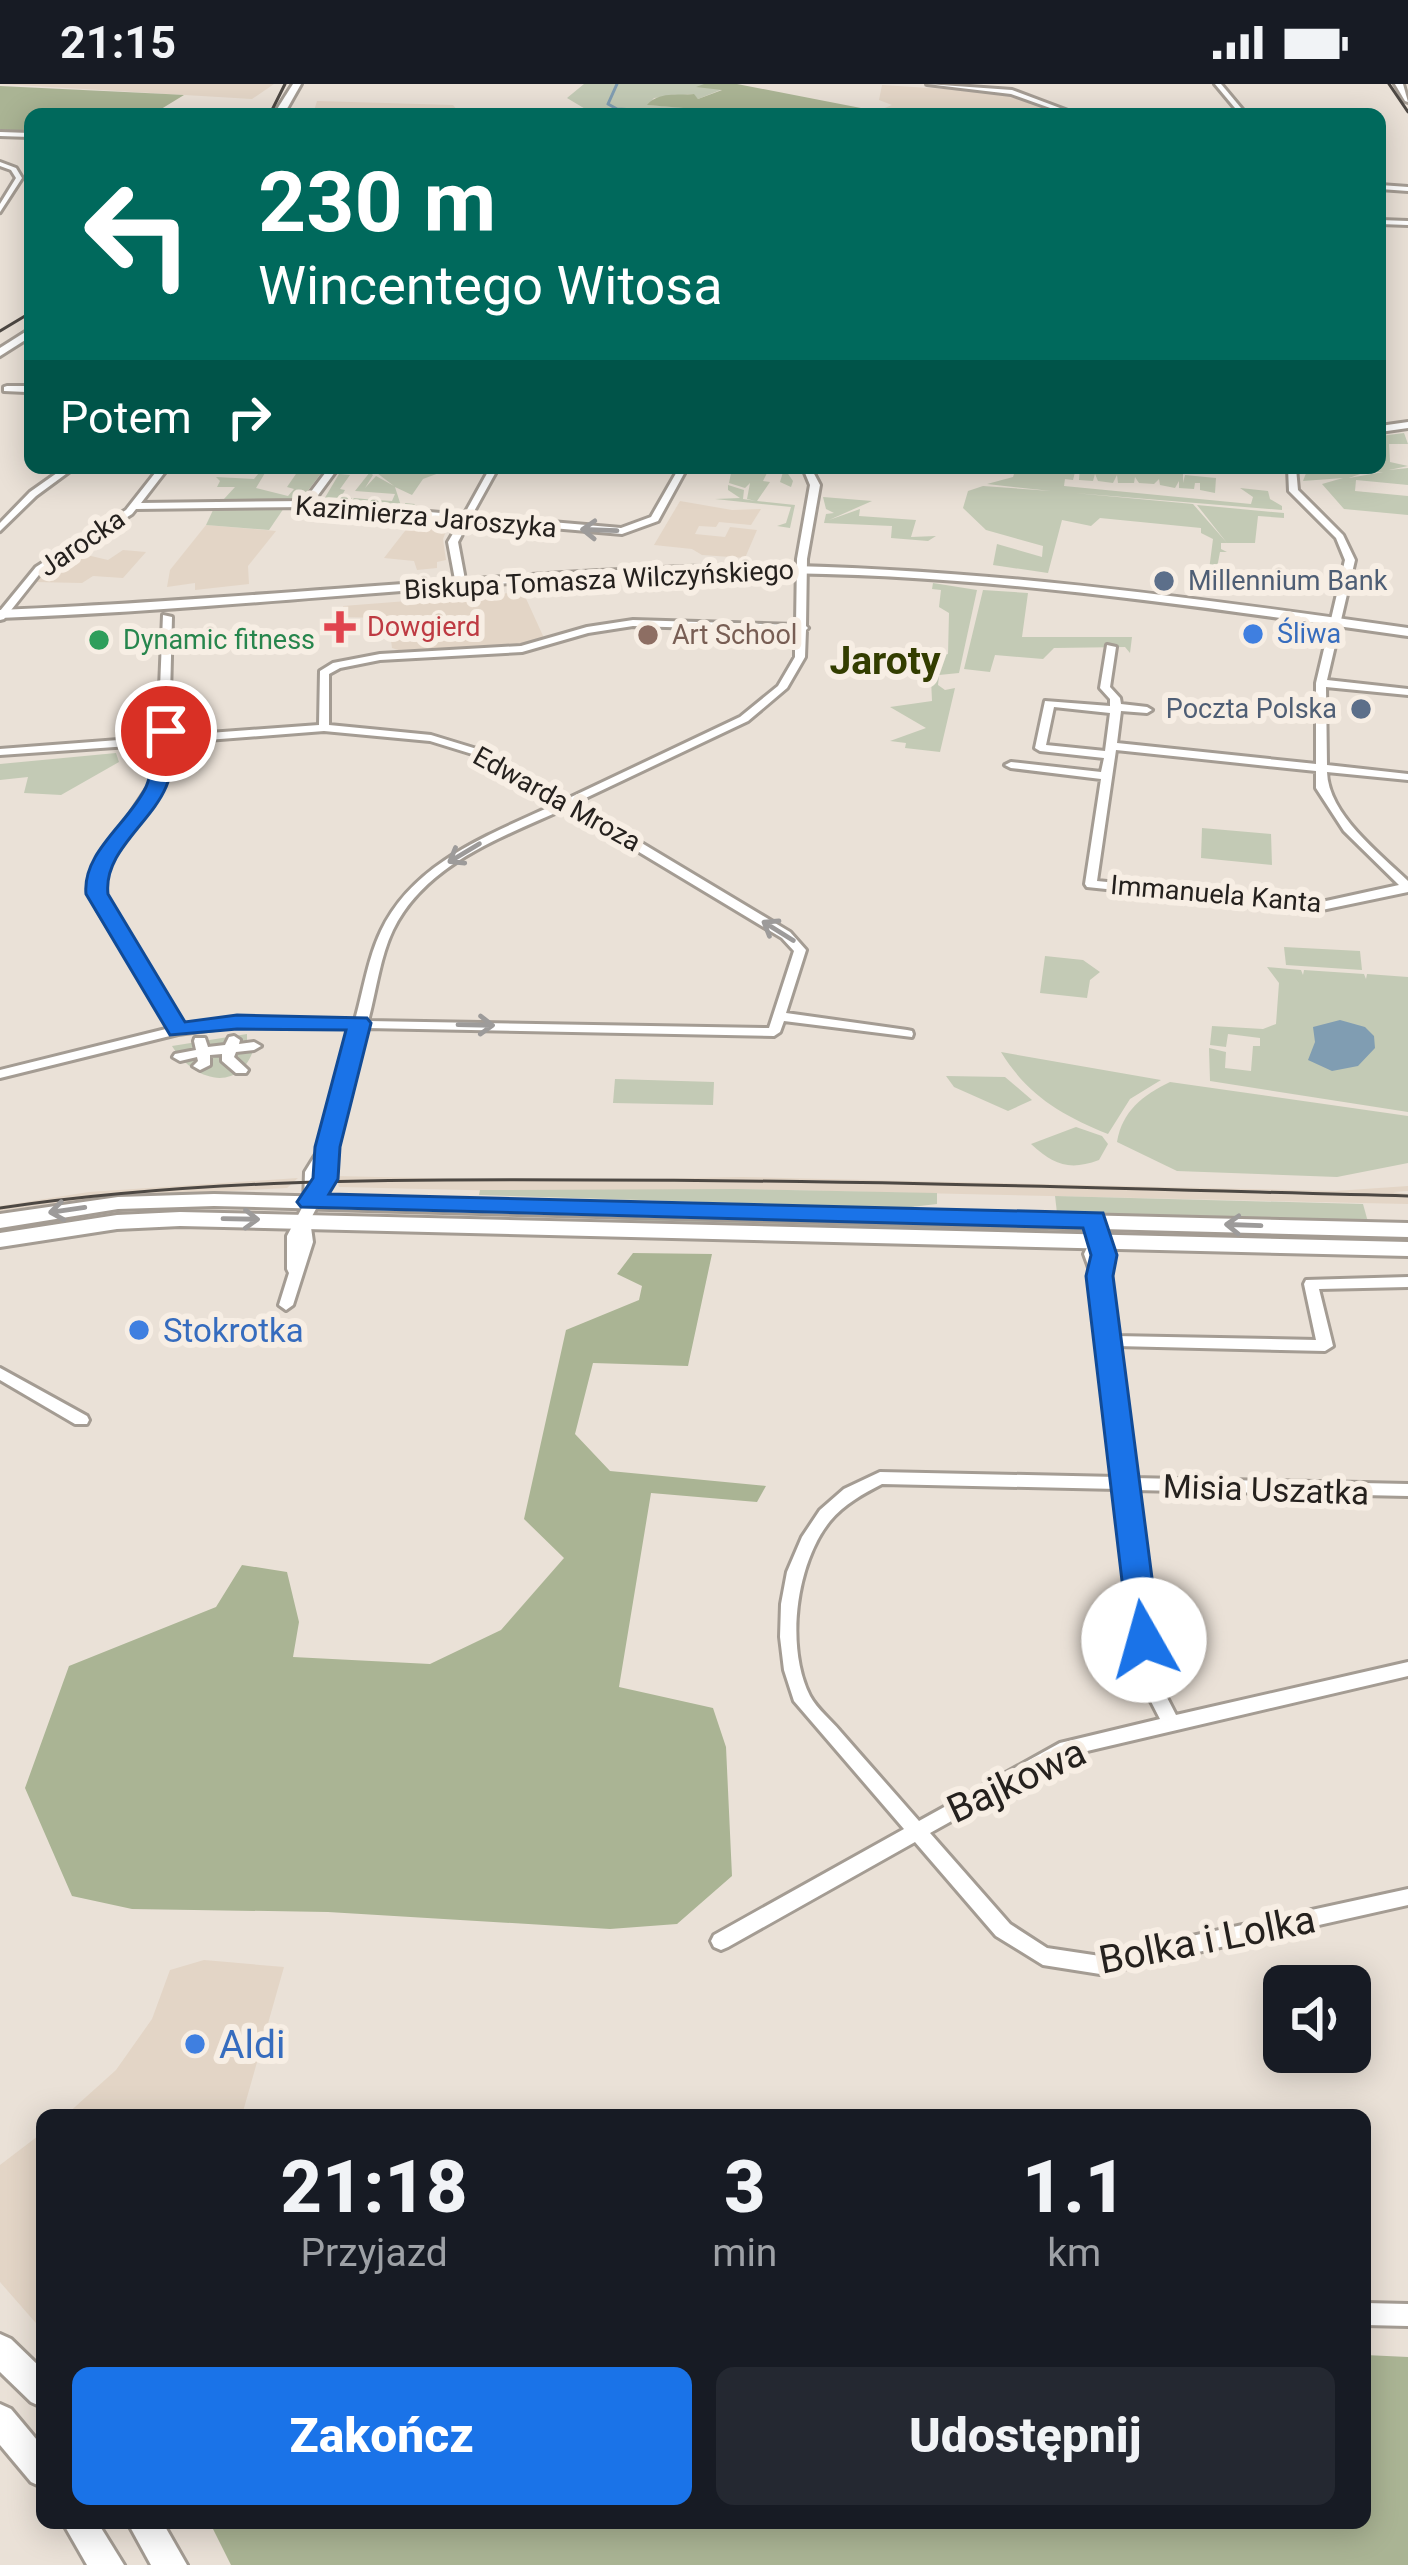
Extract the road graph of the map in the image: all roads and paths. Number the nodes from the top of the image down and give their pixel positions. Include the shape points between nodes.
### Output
1 (930, 84) edge
2 (1218, 84) edge
3 (1400, 84) edge
4 (1408, 99) edge
5 (1056, 108) edge
6 (1238, 108) edge
7 (3, 134) edge
8 (0, 144) edge
9 (0, 164) edge
10 (0, 210) edge
11 (24, 333) edge
12 (0, 353) edge
13 (7, 389) dead end
14 (24, 389) edge
15 (61, 474) edge
16 (160, 474) edge
17 (330, 474) edge
18 (490, 474) edge
19 (680, 474) edge
20 (810, 474) edge
21 (1293, 474) edge
22 (307, 504) junction
23 (136, 506) junction
24 (464, 518) junction
25 (0, 528) edge
26 (802, 569) junction
27 (461, 585) junction
28 (2, 611) edge
29 (167, 617) dead end
30 (1334, 625) junction
31 (803, 628) junction
32 (1408, 635) edge
33 (1111, 647) dead end
34 (1321, 683) junction
35 (1408, 692) edge
36 (1116, 709) junction
37 (1147, 710) dead end
38 (324, 728) junction
39 (166, 739) junction
40 (1109, 751) junction
41 (0, 752) edge
42 (1011, 765) dead end
43 (1320, 768) junction
44 (1104, 776) junction
45 (1408, 777) edge
46 (568, 801) junction
47 (1407, 888) edge
48 (779, 1016) junction
49 (359, 1023) junction
50 (178, 1030) junction
51 (907, 1034) dead end
52 (254, 1046) dead end
53 (231, 1048) junction
54 (180, 1057) dead end
55 (241, 1070) dead end
56 (0, 1074) edge
57 (307, 1211) junction
58 (0, 1221) edge
59 (1096, 1230) junction
60 (1408, 1230) edge
61 (0, 1240) edge
62 (1408, 1249) edge
63 (1408, 1282) edge
64 (286, 1305) dead end
65 (1108, 1341) junction
66 (0, 1373) edge
67 (81, 1420) dead end
68 (1124, 1486) junction
69 (1406, 1493) edge
70 (1408, 1669) edge
71 (1170, 1722) junction
72 (917, 1828) junction
73 (1408, 1897) edge
74 (721, 1941) dead end
75 (1371, 2314) edge
76 (1408, 2315) edge
77 (0, 2350) edge
78 (36, 2386) edge
79 (0, 2420) edge
80 (36, 2464) edge
81 (83, 2529) edge
82 (148, 2529) edge
83 (107, 2565) edge
84 (170, 2565) edge

1 - 5 street via 1012,92
2 - 6 street
3 - 4 main road
7 - 8 street
9 - 10 street via 19,178
11 - 12 main road
13 - 14 street
15 - 25 street
16 - 23 street, Jarocka
17 - 22 street
18 - 24 street
19 -> 24 street, Kazimierza Jaroszyka via 661,512 637,529
20 - 26 street via 815,485
21 - 30 street, Immanuela Kanta via 1294,491 1349,555
22 - 23 street, Kazimierza Jaroszyka
22 - 24 street, Kazimierza Jaroszyka
23 - 28 street, Jarocka via 39,569
24 - 27 street via 453,542
26 - 27 main road, Biskupa Tomasza Wilczyńskiego
26 - 30 main road, Biskupa Tomasza Wilczyńskiego via 1013,580
26 - 31 street
27 - 28 main road, Biskupa Tomasza Wilczyńskiego
29 - 39 street
30 - 32 main road, Biskupa Tomasza Wilczyńskiego
30 - 34 street, Immanuela Kanta
31 - 38 street via 633,623 522,649 337,665 324,673
31 - 46 street via 790,677 763,706
33 - 36 street, Immanuela Kanta via 1105,688
34 - 35 street
34 - 43 street, Immanuela Kanta
36 - 37 street
36 - 40 street, Immanuela Kanta
36 - 40 street via 1049,703 1040,748
38 - 39 street, Edwarda Mroza
38 - 46 street, Edwarda Mroza via 398,732 476,750
39 - 41 street, Edwarda Mroza
39 - 50 street via 157,786 95,884
40 - 43 street
40 - 44 street, Immanuela Kanta
42 - 44 street
43 - 45 street
43 - 47 street, Immanuela Kanta via 1333,809
44 - 47 street, Immanuela Kanta via 1091,884 1317,907
48 -> 46 street, Edwarda Mroza via 798,943
46 -> 49 street via 424,880 385,934
49 -> 48 street via 774,1032
48 - 51 street
49 - 50 street
49 - 57 street via 326,1179
50 - 56 street
52 - 53 street
53 - 54 street
53 - 55 street
57 -> 58 main road via 118,1203
57 - 59 main road
61 -> 57 main road
57 - 64 street
60 -> 59 main road
59 - 62 main road
59 - 65 street via 1091,1255
63 - 65 street via 1311,1284 1325,1346
65 - 68 street
66 - 67 street
68 - 69 street, Misia Uszatka
68 - 71 street via 1150,1682
68 - 72 street, Misia Uszatka via 880,1478 856,1486 796,1562 788,1646 802,1701
70 - 71 street, Bajkowa
71 - 72 street, Bajkowa via 1066,1748
72 - 73 street, Bolka i Lolka via 1003,1930 1070,1964 1100,1965
72 - 74 street, Bajkowa
75 - 76 street
77 - 78 main road
79 - 80 main road
81 - 83 main road
82 - 84 main road

